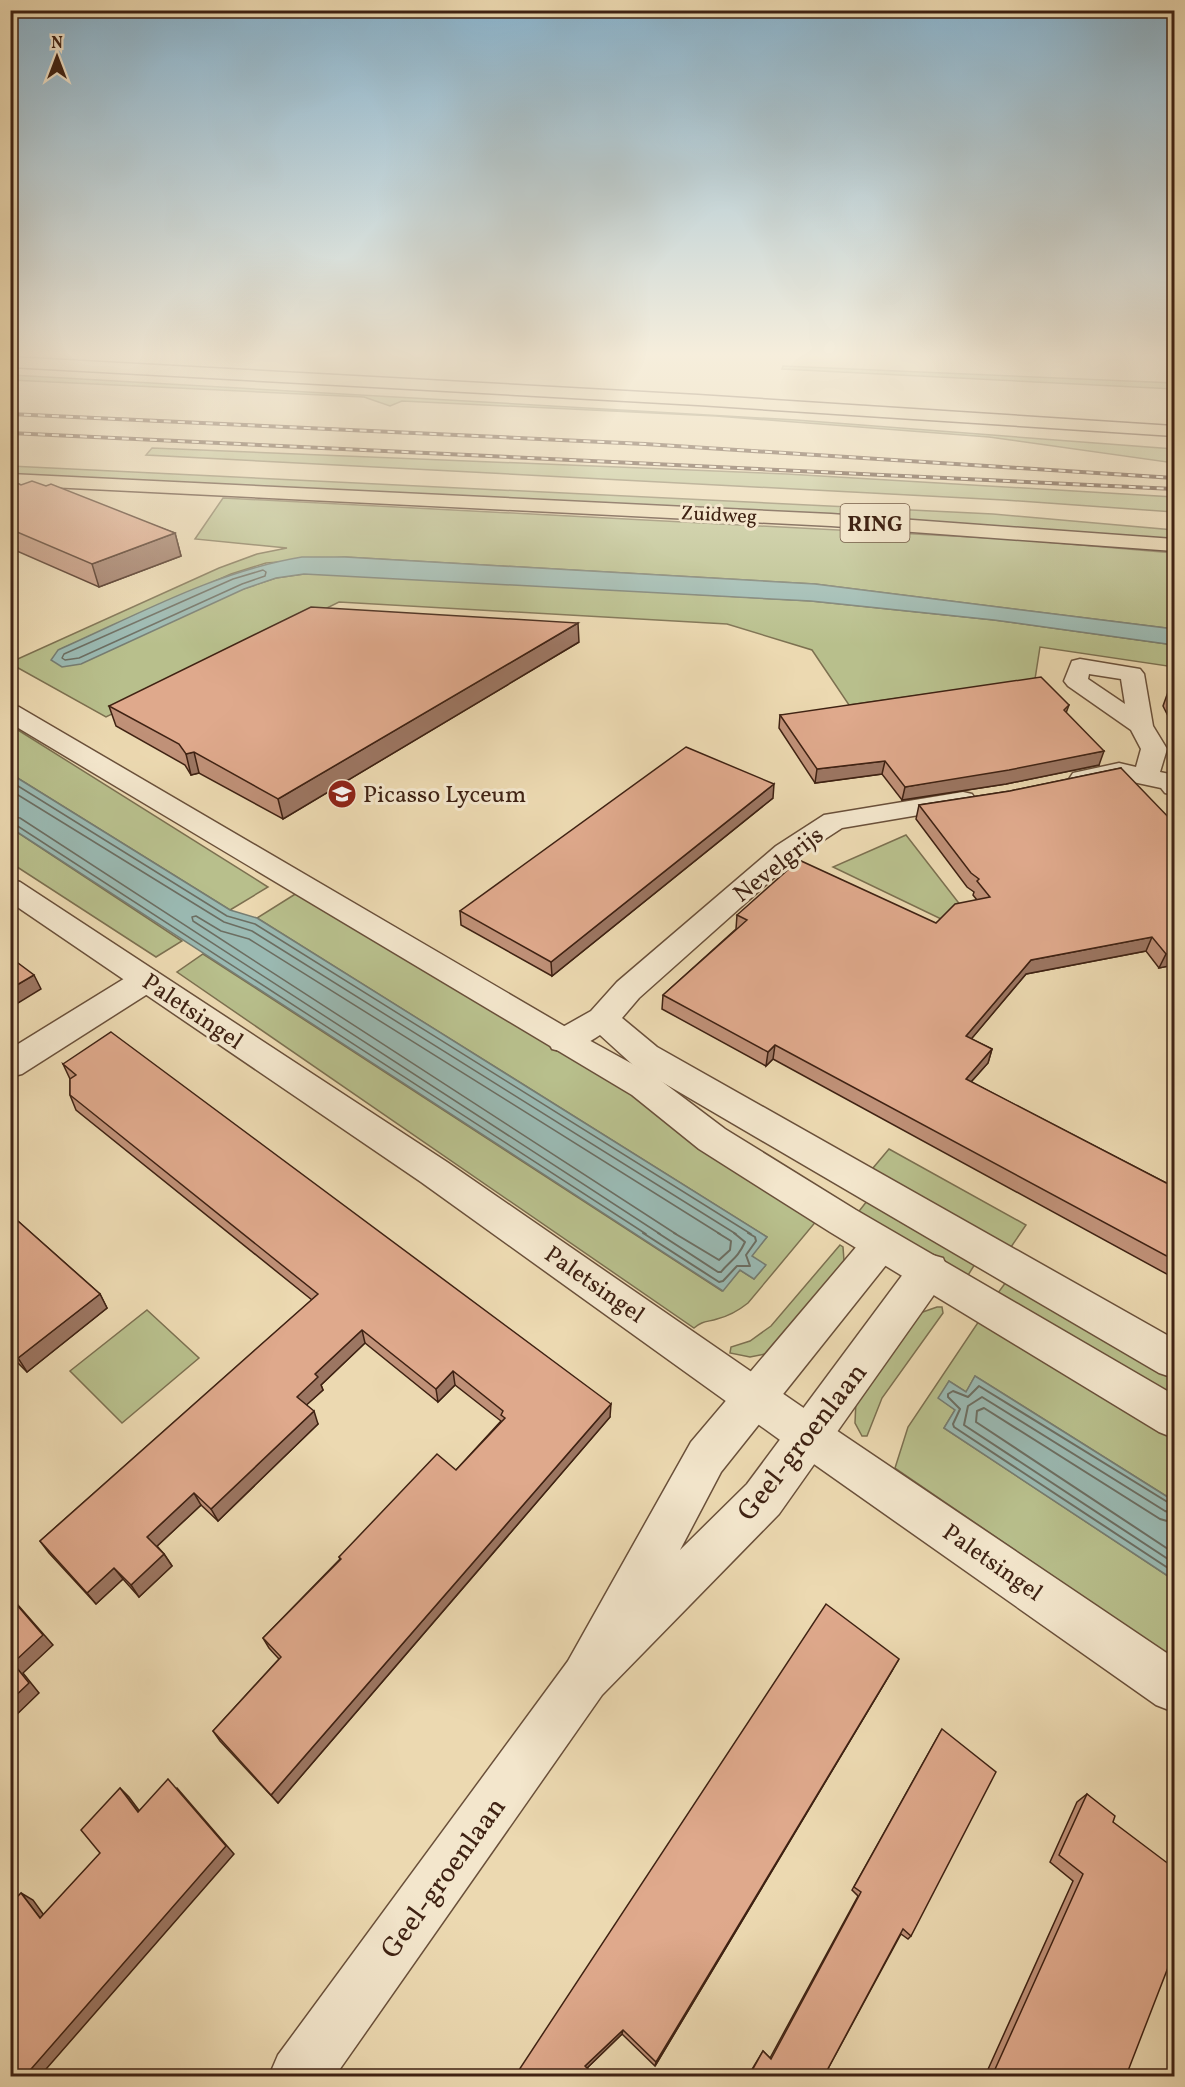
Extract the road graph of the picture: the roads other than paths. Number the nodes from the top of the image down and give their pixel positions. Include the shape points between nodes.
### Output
1 (10, 478) edge
2 (1174, 545) edge
3 (10, 712) edge
4 (1141, 726) dead end
5 (1146, 777) junction
6 (1051, 785) edge
7 (1174, 786) edge
8 (994, 795) edge
9 (10, 888) edge
10 (146, 980) junction
11 (602, 1019) junction
12 (564, 1041) junction
13 (10, 1065) edge
14 (881, 1244) junction
15 (929, 1270) junction
16 (1174, 1360) edge
17 (757, 1397) junction
18 (1174, 1418) edge
19 (809, 1436) junction
20 (585, 1678) junction
21 (1174, 1687) edge
22 (299, 2076) edge

1 - 2 main road, Zuidweg / RING via 842,521
3 - 12 street
4 - 5 street via 1154,749
5 - 6 street via 1119,771
5 - 7 street
8 - 11 street, Nevelgrijs via 834,821 786,852 628,990
9 - 10 street, Paletsingel
10 - 13 street
10 - 17 street, Paletsingel via 434,1172
11 - 12 street, Nevelgrijs
11 - 16 street via 645,1056
12 - 14 street via 644,1086 712,1140
14 - 15 street
14 - 17 street, Geel-groenlaan
15 - 18 street
15 - 19 street, Geel-groenlaan
17 - 19 street, Paletsingel
17 - 20 street, Geel-groenlaan via 706,1457
19 - 20 street, Geel-groenlaan via 763,1499
19 - 21 street, Paletsingel
20 - 22 street, Geel-groenlaan

